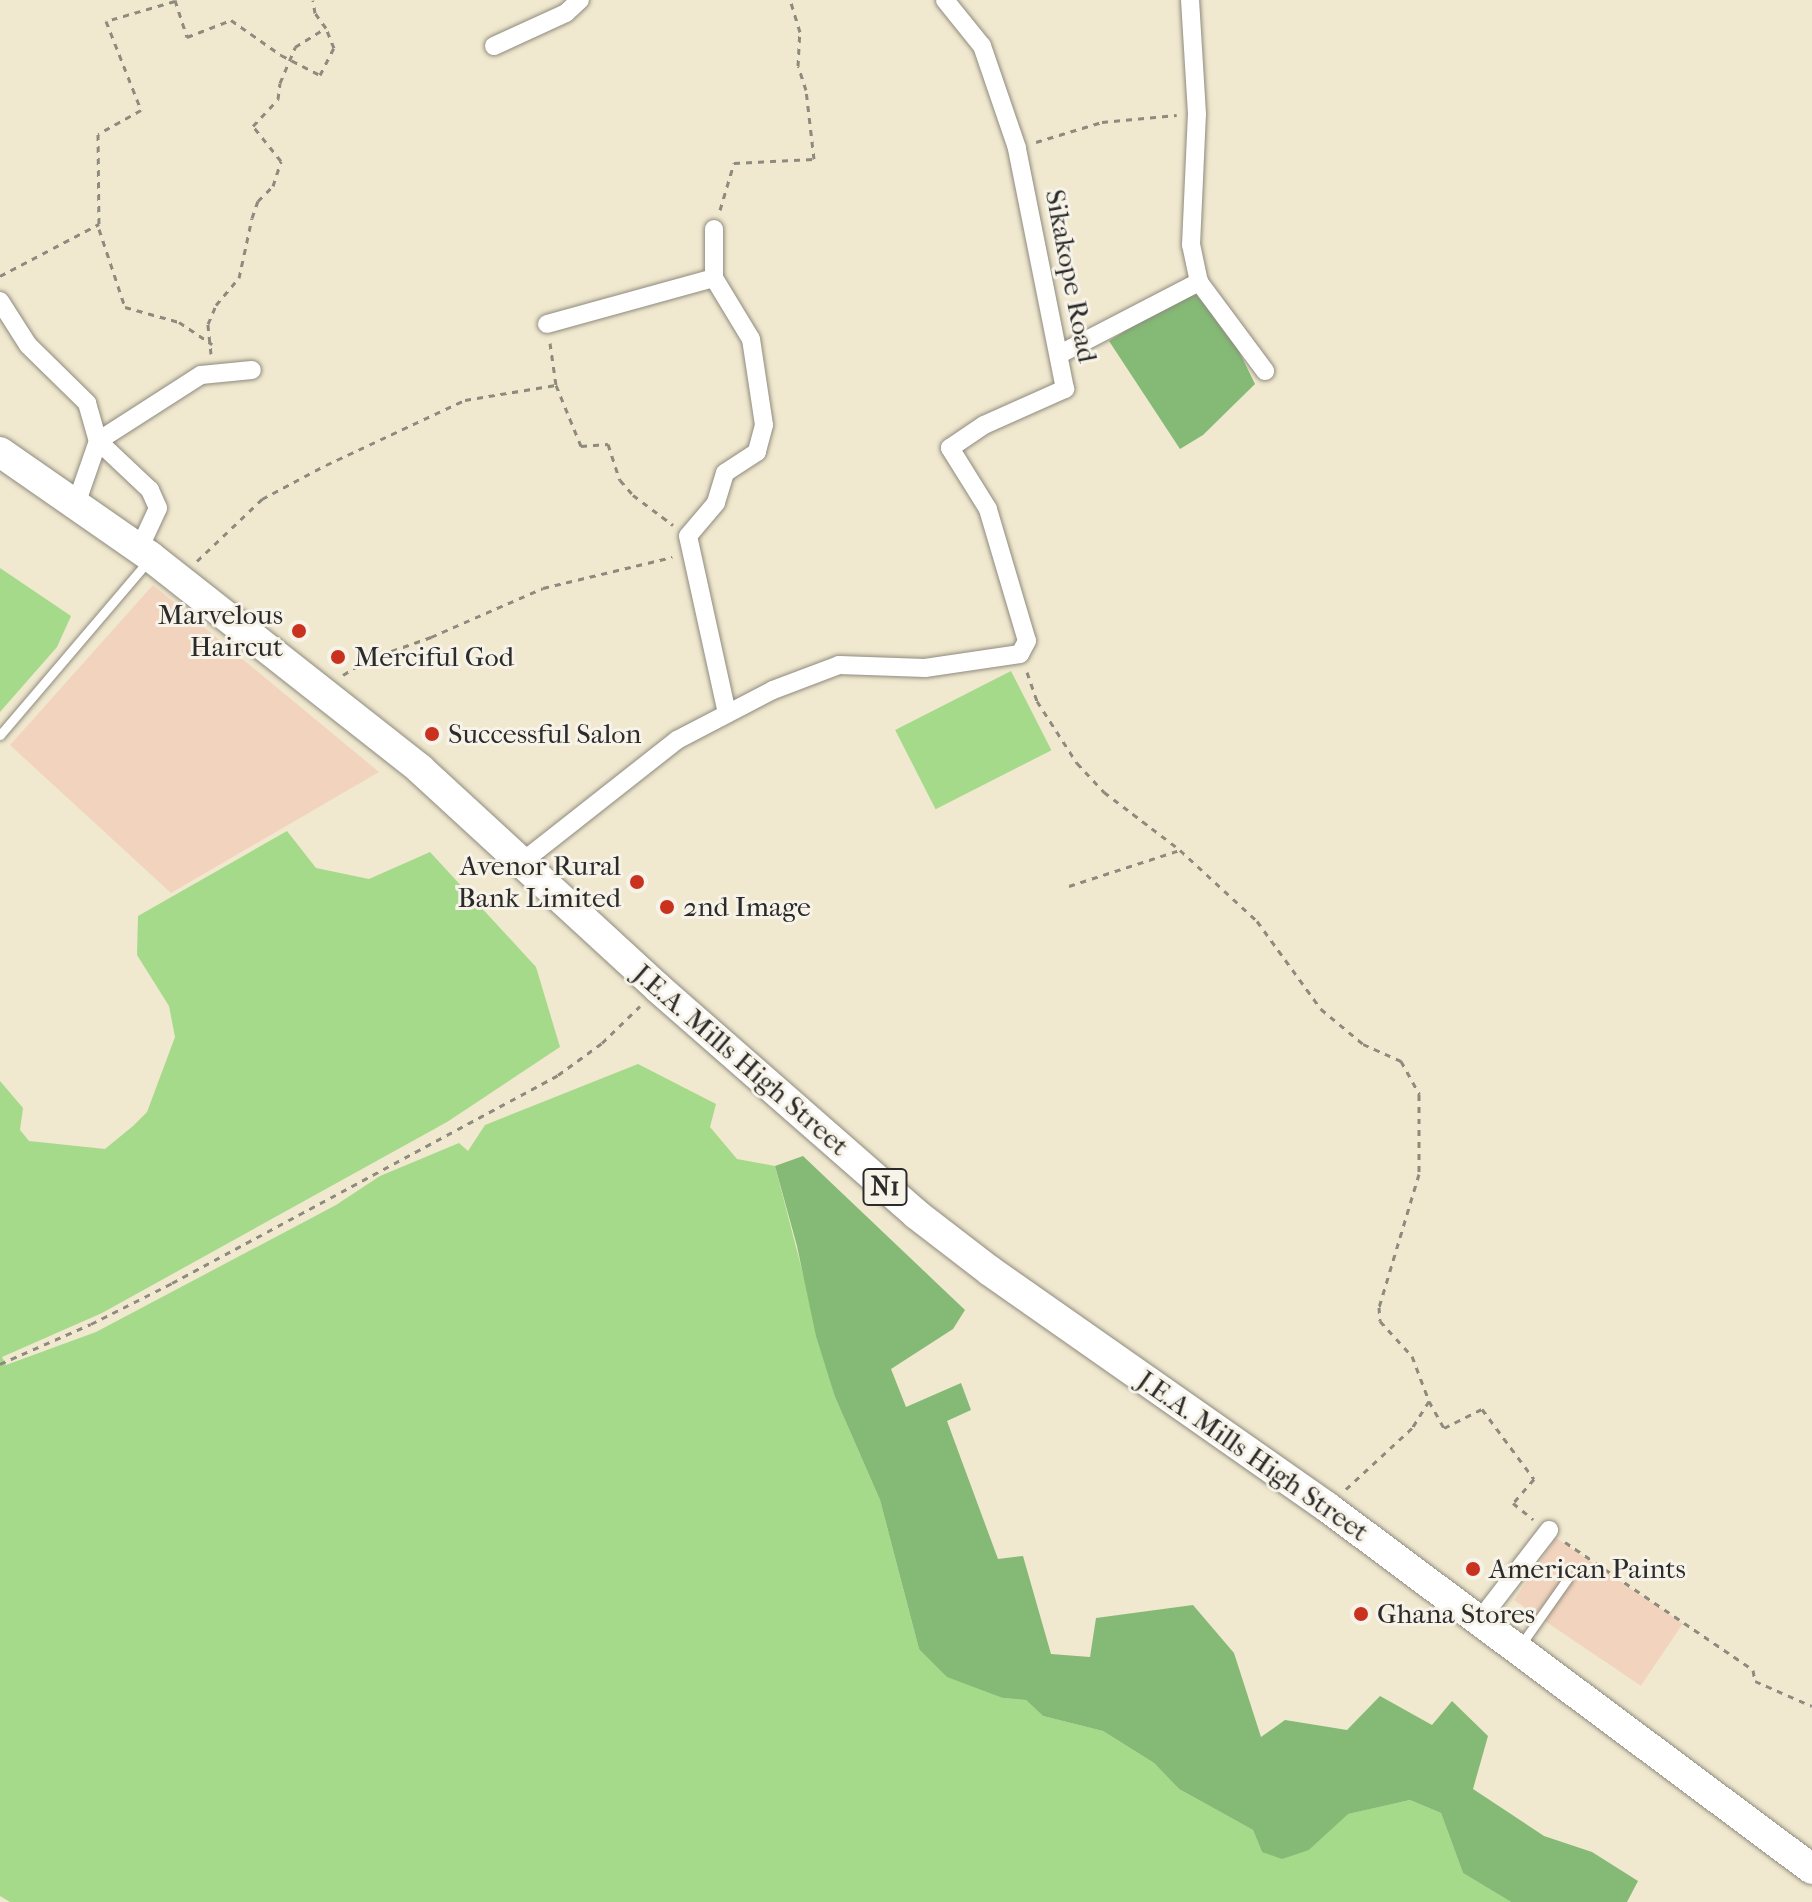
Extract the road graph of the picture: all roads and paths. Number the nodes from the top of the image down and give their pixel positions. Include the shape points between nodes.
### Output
1 (313, 0) edge
2 (580, 0) edge
3 (790, 0) edge
4 (945, 0) edge
5 (1190, 0) edge
6 (175, 1) edge
7 (326, 28) junction
8 (494, 46) dead end
9 (291, 60) junction
10 (1197, 114) junction
11 (1017, 148) junction
12 (99, 224) junction
13 (714, 229) joint
14 (0, 276) edge
15 (714, 278) junction
16 (1199, 282) junction
17 (0, 301) edge
18 (547, 324) joint
19 (212, 344) junction
20 (1060, 354) junction
21 (252, 370) dead end
22 (1265, 371) dead end
23 (201, 375) junction
24 (556, 385) junction
25 (98, 441) junction
26 (0, 452) edge
27 (76, 504) junction
28 (690, 544) junction
29 (145, 553) junction
30 (194, 565) dead end
31 (1020, 654) junction
32 (336, 679) dead end
33 (727, 714) junction
34 (0, 735) edge
35 (1180, 850) junction
36 (522, 862) junction
37 (1069, 886) dead end
38 (658, 988) junction
39 (0, 1364) edge
40 (1429, 1401) junction
41 (1327, 1507) junction
42 (1549, 1530) junction
43 (1568, 1578) dead end
44 (1479, 1621) junction
45 (1518, 1648) junction
46 (1812, 1706) edge
47 (1812, 1869) edge

1 - 7 path
2 - 8 street via 566,13
3 - 13 path via 800,32 798,66 814,159 734,163
4 - 11 street, Sikakope Road via 982,46
5 - 10 street
6 - 9 path via 187,37 231,20
6 - 12 path via 106,21 141,110 98,134
7 - 9 path via 295,47
7 - 9 path via 334,48 320,75
9 - 19 path via 278,99 253,126 281,161 273,186 258,201 239,278 208,324
10 - 11 path via 1102,122
10 - 16 street via 1191,245
11 - 20 street, Sikakope Road
12 - 14 path
12 - 19 path via 125,307 179,322
13 - 15 street
15 - 18 street
15 - 28 street via 751,339 764,425 757,452 725,473 716,503
16 - 20 street
16 - 22 street
17 - 25 street via 28,345 87,403
18 - 24 path
19 - 23 path via 210,364
20 - 31 street, Sikakope Road via 1065,389 984,425 950,448 988,509 1027,641
21 - 23 street
23 - 25 street
24 - 28 path via 581,446 608,444 620,480
24 - 30 path via 465,400 326,465 262,499
25 - 27 street
25 - 29 street via 150,490 158,508
26 - 27 highway, J.E.A. Mills High Street / N1
27 - 29 highway, J.E.A. Mills High Street / N1
28 - 32 path via 543,588 369,659
28 - 33 street
29 - 34 lane
29 - 36 highway, J.E.A. Mills High Street / N1 via 420,769
31 - 33 street via 925,668 839,665
31 - 35 path via 1037,701 1077,763 1104,792
33 - 36 street via 677,740
35 - 37 path
35 - 40 path via 1257,921 1321,1009 1363,1044 1401,1061 1419,1094 1419,1174 1379,1307 1380,1321 1412,1356
36 - 38 highway, J.E.A. Mills High Street / N1
38 - 39 path via 602,1043 558,1075 172,1283
38 - 41 highway, J.E.A. Mills High Street / N1 via 916,1214
40 - 41 path via 1412,1428
40 - 42 path via 1444,1428 1482,1409 1534,1479 1513,1503
41 - 44 highway, J.E.A. Mills High Street / N1
42 - 44 street
42 - 46 path via 1753,1670 1755,1681
43 - 45 lane
44 - 45 highway, J.E.A. Mills High Street / N1
45 - 47 highway, J.E.A. Mills High Street / N1

